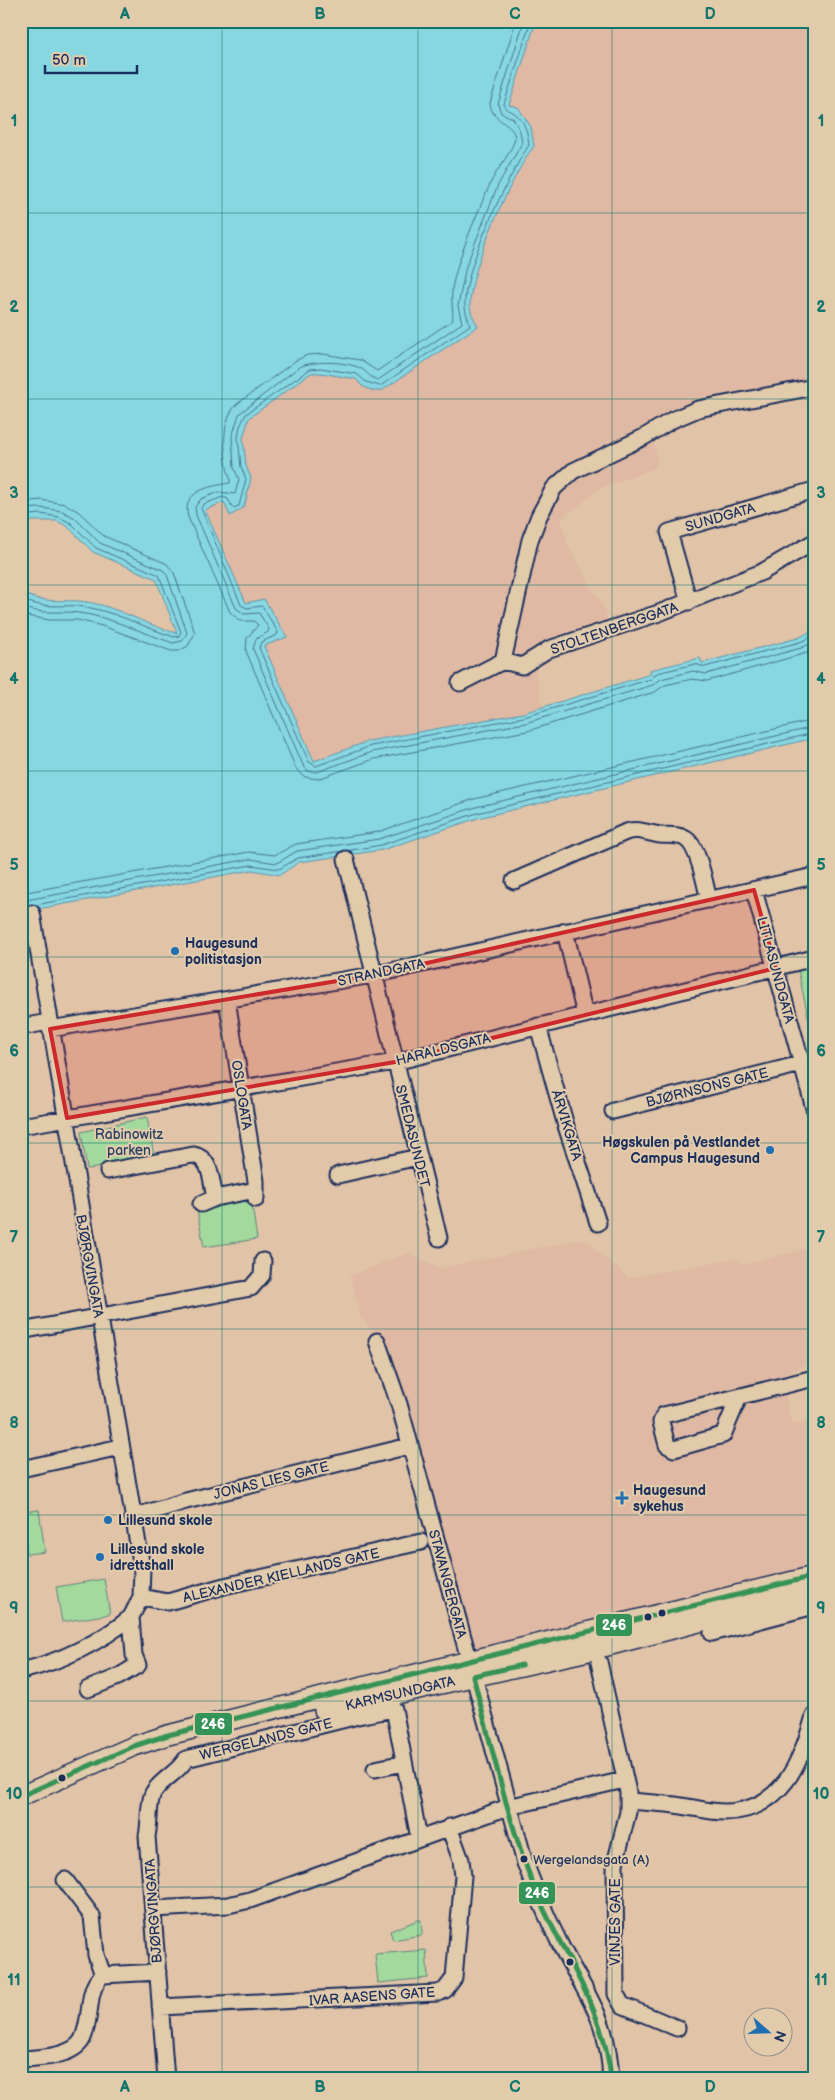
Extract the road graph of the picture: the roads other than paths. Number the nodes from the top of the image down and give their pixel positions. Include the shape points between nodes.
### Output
1 (814, 387) edge
2 (814, 490) edge
3 (814, 542) edge
4 (689, 602) junction
5 (503, 661) junction
6 (460, 683) dead end
7 (346, 859) dead end
8 (814, 876) edge
9 (514, 881) dead end
10 (754, 890) junction
11 (709, 900) junction
12 (32, 913) dead end
13 (565, 931) junction
14 (814, 958) edge
15 (776, 968) junction
16 (373, 975) junction
17 (227, 1000) junction
18 (585, 1015) junction
19 (50, 1026) junction
20 (538, 1026) junction
21 (21, 1027) edge
22 (395, 1062) junction
23 (801, 1064) junction
24 (241, 1089) junction
25 (814, 1108) edge
26 (613, 1111) dead end
27 (67, 1118) junction
28 (21, 1126) edge
29 (418, 1157) junction
30 (108, 1171) dead end
31 (338, 1175) dead end
32 (598, 1223) dead end
33 (439, 1238) dead end
34 (263, 1261) dead end
35 (99, 1318) junction
36 (21, 1332) edge
37 (377, 1341) dead end
38 (814, 1378) edge
39 (739, 1396) junction
40 (409, 1446) junction
41 (120, 1447) junction
42 (21, 1469) edge
43 (133, 1517) junction
44 (422, 1542) dead end
45 (814, 1576) edge
46 (814, 1592) edge
47 (141, 1597) junction
48 (814, 1606) edge
49 (131, 1617) junction
50 (712, 1633) dead end
51 (599, 1662) dead end
52 (471, 1669) junction
53 (21, 1671) edge
54 (88, 1689) dead end
55 (814, 1716) edge
56 (186, 1759) joint
57 (404, 1763) junction
58 (375, 1769) dead end
59 (624, 1780) junction
60 (21, 1796) edge
61 (629, 1801) junction
62 (21, 1807) edge
63 (508, 1807) junction
64 (449, 1827) junction
65 (419, 1838) junction
66 (65, 1880) dead end
67 (153, 1909) junction
68 (158, 1972) junction
69 (103, 1975) junction
70 (160, 2007) junction
71 (677, 2028) dead end
72 (21, 2059) edge
73 (166, 2079) edge
74 (611, 2079) edge

1 - 5 street via 698,409 573,471 554,488 530,540
2 - 4 street, SUNDGATA via 669,532
3 - 4 street, STOLTENBERGGATA via 762,572
4 - 5 street, STOLTENBERGGATA via 549,649 522,666
5 - 6 street
7 - 16 street, SMEDASUNDET
8 - 10 street, STRANDGATA
9 - 11 street via 626,832 645,831 680,836 689,841 696,852
10 - 11 street, STRANDGATA
10 - 15 street, LITLASUNDGATA
11 - 13 street, STRANDGATA
12 - 19 street, BJØRGVINGATA
13 - 16 street, STRANDGATA
13 - 18 street
14 - 15 street, HARALDSGATA
15 - 18 street, HARALDSGATA
15 - 23 street, LITLASUNDGATA
16 - 17 street, STRANDGATA
16 - 22 street, SMEDASUNDET
17 - 19 street, STRANDGATA
17 - 24 street, OSLOGATA
18 - 20 street, HARALDSGATA
19 - 21 street, STRANDGATA
19 - 27 street, BJØRGVINGATA
20 - 22 street, HARALDSGATA
20 - 32 street, ÅRVIKGATA
22 - 24 street, HARALDSGATA
22 - 29 street, SMEDASUNDET
23 - 25 street, LITLASUNDGATA
23 - 26 street, BJØRNSONS GATE
24 - 27 street, HARALDSGATA
24 - 30 street, OSLOGATA via 256,1195 208,1201 206,1161 202,1156
27 - 28 street, HARALDSGATA
27 - 35 street, BJØRGVINGATA
29 - 31 street
29 - 33 street, SMEDASUNDET
34 - 35 street via 262,1275 251,1288
35 - 36 street
35 - 41 street, BJØRGVINGATA
37 - 40 street, STAVANGERGATA via 400,1404
38 - 39 street
39 - 39 street via 664,1415 661,1422 666,1445 674,1449 723,1435
40 - 43 street, JONAS LIES GATE via 196,1498
40 - 52 street, STAVANGERGATA
41 - 42 street
41 - 43 street, BJØRGVINGATA
43 - 47 street, BJØRGVINGATA via 142,1568
44 - 47 street, ALEXANDER KIELLANDS GATE via 224,1586 168,1602
45 - 52 main road, KARMSUNDGATA
46 - 52 main road, KARMSUNDGATA via 621,1643
47 - 49 street, BJØRGVINGATA
48 - 50 street
49 - 53 street via 88,1645
49 - 54 street via 134,1655 138,1665
51 - 59 street
52 - 60 main road, KARMSUNDGATA via 168,1735 134,1746
52 - 62 main road, KARMSUNDGATA via 157,1750
52 - 63 street, STAVANGERGATA
55 - 61 street via 810,1735 790,1776 775,1792 755,1805 726,1812
56 - 57 street, WERGELANDS GATE via 394,1710
56 - 67 street, BJØRGVINGATA via 181,1768 154,1790 150,1802 151,1822 147,1836
57 - 58 street
57 - 65 street, WERGELANDS GATE
59 - 61 street, VINJES GATE
59 - 63 street
61 - 71 street, VINJES GATE via 615,1864 616,1994 622,2005
63 - 64 street
63 - 74 street, STAVANGERGATA via 537,1894 604,2028
64 - 65 street
64 - 70 street, IVAR AASENS GATE via 463,1876 454,1978 445,1990 438,1993
65 - 67 street via 250,1900 228,1905
66 - 69 street via 92,1916 96,1956
67 - 68 street, BJØRGVINGATA
68 - 69 street
68 - 70 street, BJØRGVINGATA
69 - 72 street via 94,1987 83,2038 78,2045 69,2051
70 - 73 street, BJØRGVINGATA

